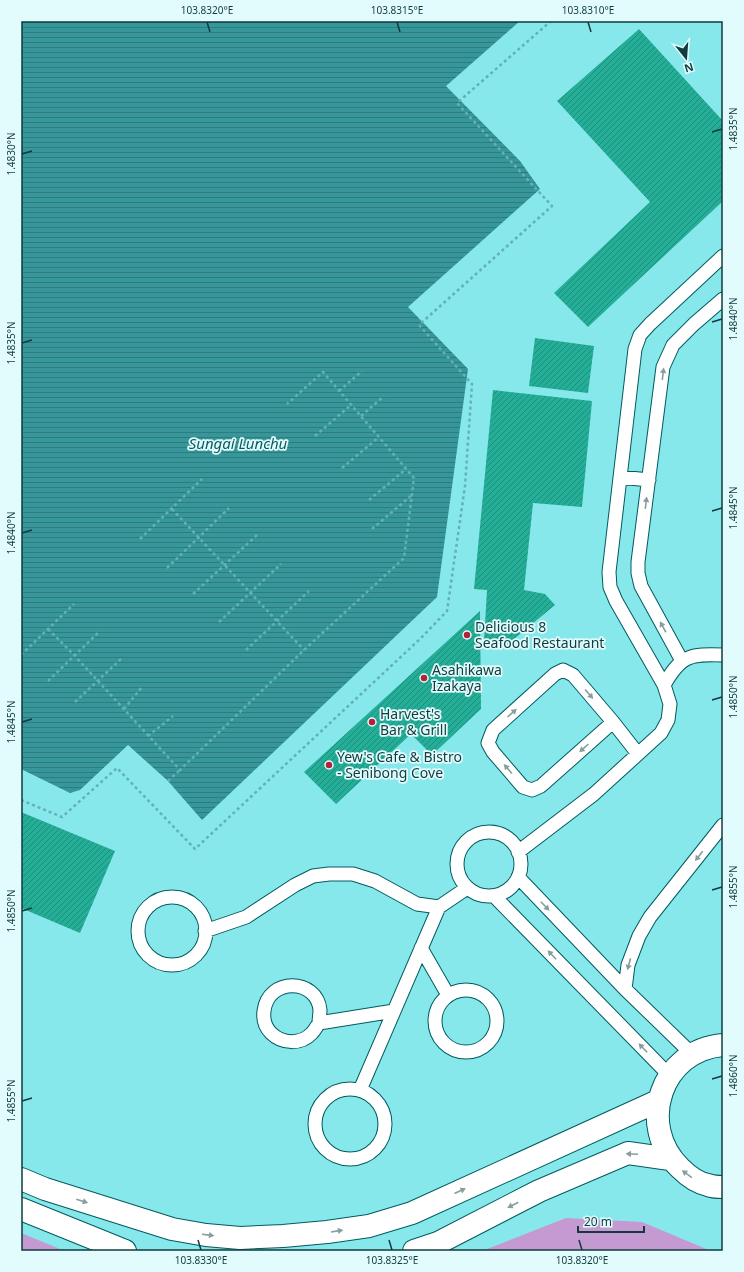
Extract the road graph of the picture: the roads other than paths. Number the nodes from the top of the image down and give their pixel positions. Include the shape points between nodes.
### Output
1 (723, 256) edge
2 (723, 299) edge
3 (620, 477) junction
4 (649, 480) junction
5 (723, 656) edge
6 (682, 661) junction
7 (664, 685) junction
8 (613, 722) junction
9 (638, 754) junction
10 (723, 826) edge
11 (518, 852) junction
12 (518, 877) junction
13 (467, 888) junction
14 (494, 896) junction
15 (439, 907) junction
16 (205, 931) junction
17 (421, 948) junction
18 (625, 989) junction
19 (448, 995) junction
20 (394, 1011) junction
21 (319, 1022) junction
22 (723, 1045) edge
23 (693, 1055) junction
24 (670, 1076) junction
25 (360, 1090) junction
26 (658, 1101) junction
27 (670, 1159) junction
28 (21, 1179) edge
29 (723, 1187) edge
30 (21, 1210) edge
31 (125, 1251) edge
32 (414, 1251) edge

1 - 3 lane via 640,335 635,349
4 -> 2 lane via 663,367 673,345
3 - 4 lane
3 - 7 lane via 609,572 610,586
6 -> 4 lane via 641,586 638,573
5 - 6 lane via 701,655
6 - 7 lane
7 - 9 lane via 670,704 668,720 660,733
8 -> 8 lane via 541,786 532,790 523,787 488,743 493,730 555,674 563,670 573,675
8 - 9 lane
9 - 11 lane via 594,794
10 -> 18 lane via 650,918 639,936 628,965
11 - 12 lane via 521,867
11 - 13 lane via 509,839 500,834 489,832 470,839 462,847 457,867
12 - 14 lane via 504,893
12 -> 18 lane
13 - 14 lane via 483,896
13 - 15 lane
24 -> 14 lane
15 - 16 lane via 417,904 375,881 353,874 329,874 312,876 246,917
15 - 17 lane
16 - 16 lane via 205,938 195,956 175,965 155,961 146,954 137,934 138,922 143,912 162,898 174,897 195,906 202,915
17 - 19 lane
17 - 20 lane
18 - 23 lane
19 - 19 lane via 439,1006 435,1019 437,1033 446,1044 458,1051 472,1052 485,1046 494,1036 498,1022 495,1008 487,997 475,990 461,990
20 - 21 lane
20 - 25 lane
21 - 21 lane via 320,1010 316,998 307,989 295,985 282,987 271,994 265,1004 263,1017 268,1029 276,1038 289,1042 301,1040 312,1033
22 - 23 street
23 - 24 street
24 - 26 street
25 - 25 lane via 346,1089 333,1093 323,1101 316,1113 314,1127 318,1140 327,1151 339,1157 353,1158 366,1154 377,1146 383,1134 384,1120 381,1107 372,1097
26 - 27 street via 660,1139
28 -> 26 street via 45,1189 179,1230 206,1235 240,1238 327,1232 369,1226 412,1213
29 -> 27 street via 707,1185 687,1175
27 -> 32 street via 628,1153 539,1191 438,1243
30 - 31 street

